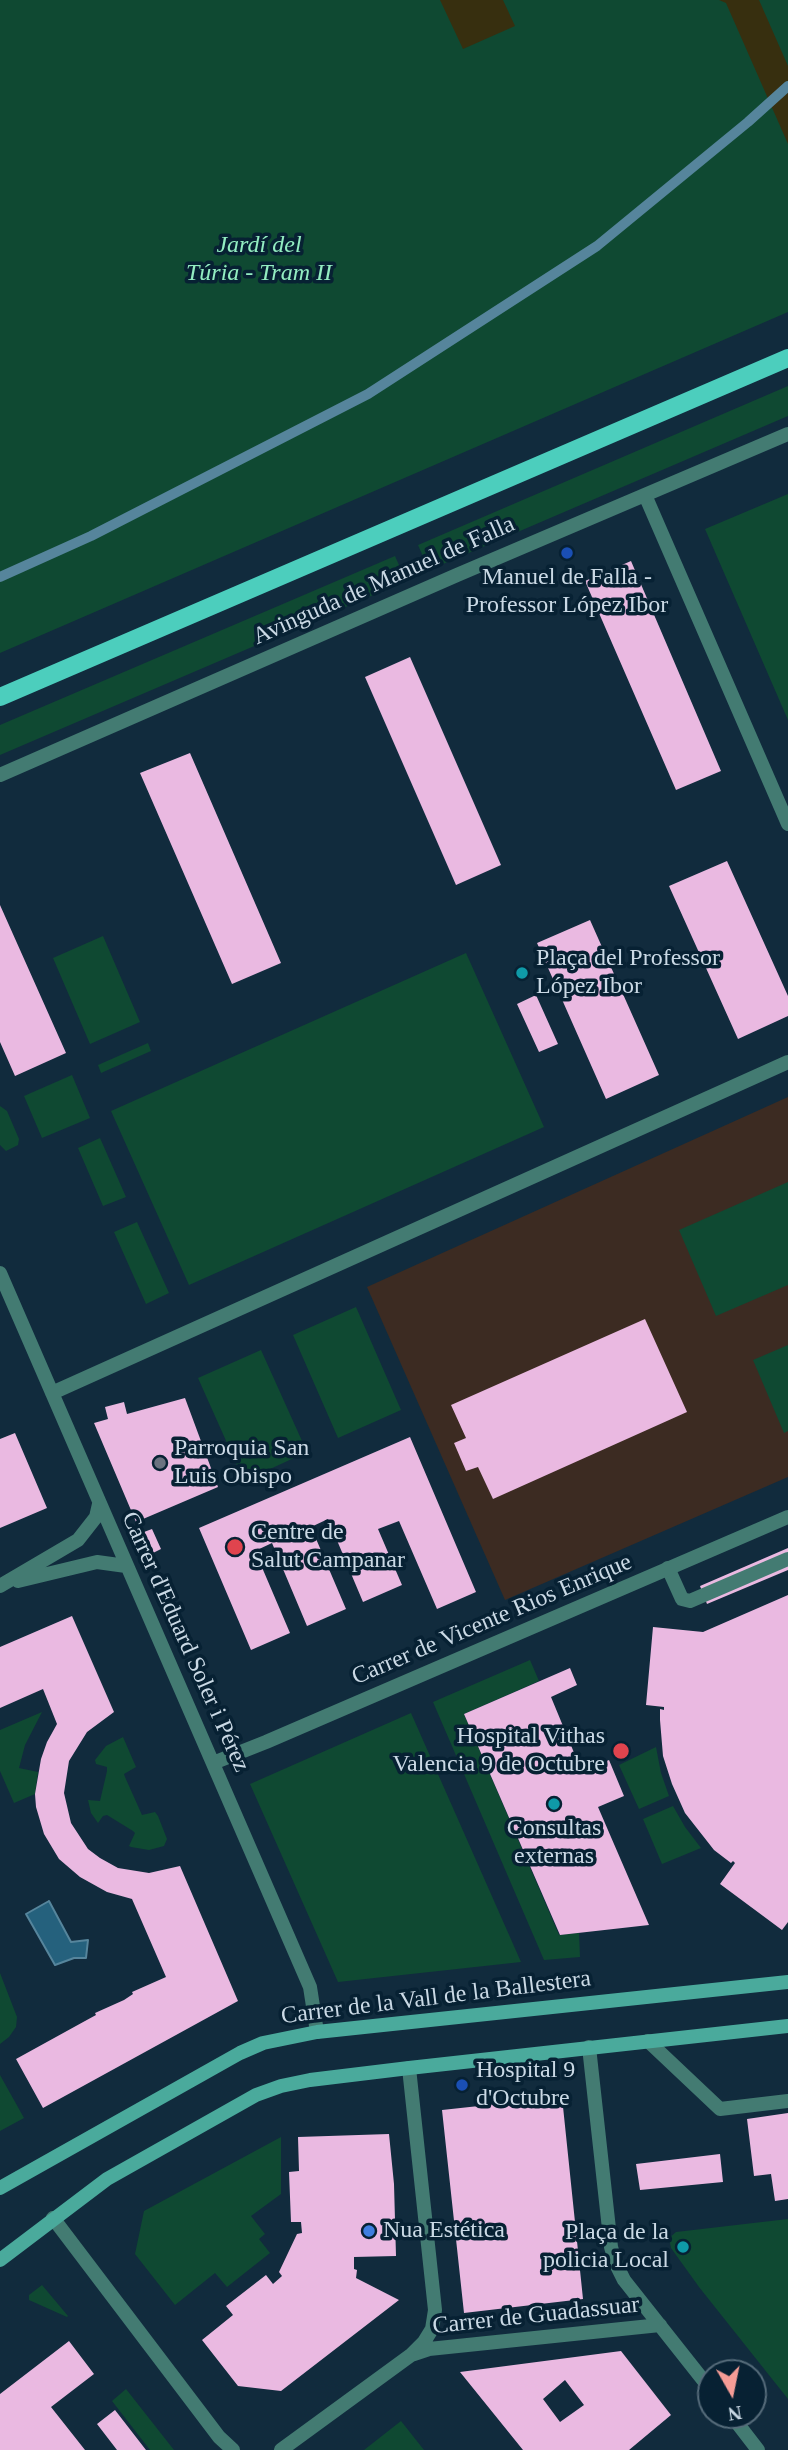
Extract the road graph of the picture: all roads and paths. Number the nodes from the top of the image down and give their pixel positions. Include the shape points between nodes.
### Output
1 (788, 358) edge
2 (788, 434) edge
3 (645, 495) junction
4 (0, 697) edge
5 (0, 775) edge
6 (788, 824) edge
7 (788, 1062) edge
8 (0, 1273) edge
9 (52, 1393) junction
10 (99, 1504) junction
11 (788, 1517) edge
12 (788, 1559) edge
13 (126, 1566) junction
14 (668, 1568) junction
15 (0, 1586) edge
16 (213, 1763) junction
17 (786, 1980) edge
18 (788, 2026) edge
19 (317, 2032) junction
20 (648, 2041) junction
21 (589, 2047) junction
22 (409, 2068) junction
23 (788, 2101) edge
24 (0, 2188) edge
25 (53, 2218) junction
26 (0, 2260) edge
27 (660, 2325) junction
28 (411, 2355) junction
29 (697, 2372) edge
30 (741, 2429) edge
31 (755, 2449) edge
32 (233, 2450) edge
33 (281, 2450) edge

1 - 4 main road, Avinguda de Manuel de Falla
2 - 3 street, Avinguda de Manuel de Falla
3 - 5 street, Avinguda de Manuel de Falla
3 - 6 street
7 - 9 street
8 - 9 street, Carrer d'Eduard Soler i Pérez
9 - 10 street, Carrer d'Eduard Soler i Pérez
10 - 13 street, Carrer d'Eduard Soler i Pérez
10 - 15 street via 92,1523 78,1540
11 - 14 street, Carrer de Vicente Rios Enrique
12 - 14 street via 690,1601 682,1599
13 - 15 street via 84,1564
13 - 16 street, Carrer d'Eduard Soler i Pérez
14 - 16 street, Carrer de Vicente Rios Enrique
16 - 19 street, Carrer d'Eduard Soler i Pérez via 310,1987
17 - 19 street, Carrer de la Vall de la Ballestera
18 - 20 street
19 - 24 street, Carrer de la Vall de la Ballestera via 263,2043 240,2053
20 - 21 street
20 - 23 street via 720,2109
21 - 22 street
21 - 27 street via 611,2247 624,2280
22 - 25 street via 310,2080 256,2095 107,2179
22 - 28 street via 435,2311 432,2329
25 - 26 street
25 - 32 street
27 - 28 street, Carrer de Guadassuar via 429,2349
27 - 29 street
28 - 33 street, Carrer de Guadassuar
30 - 31 street

